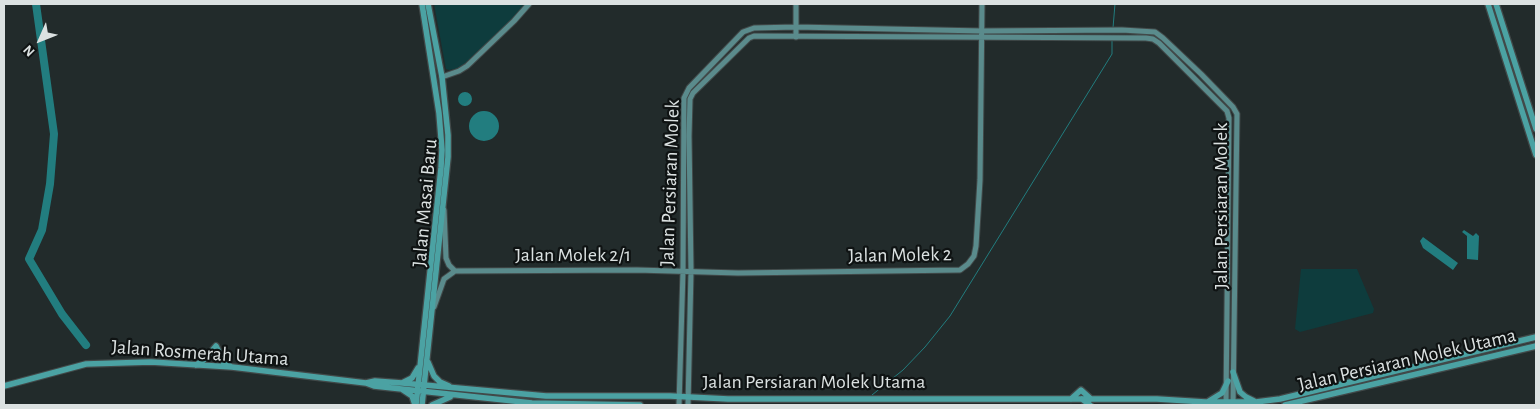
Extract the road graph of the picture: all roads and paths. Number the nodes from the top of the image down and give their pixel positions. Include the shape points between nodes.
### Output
1 (422, 4) edge
2 (428, 4) edge
3 (529, 4) edge
4 (796, 4) edge
5 (982, 4) edge
6 (1488, 4) edge
7 (1496, 4) edge
8 (796, 27) junction
9 (982, 32) junction
10 (796, 37) junction
11 (981, 38) junction
12 (432, 64) junction
13 (442, 77) junction
14 (1532, 116) junction
15 (1524, 117) junction
16 (1536, 129) edge
17 (1536, 155) edge
18 (443, 205) junction
19 (455, 271) junction
20 (683, 271) junction
21 (691, 272) junction
22 (432, 312) junction
23 (1536, 337) edge
24 (1536, 346) edge
25 (424, 361) junction
26 (196, 365) junction
27 (232, 367) junction
28 (1233, 372) junction
29 (1228, 381) junction
30 (4, 386) edge
31 (402, 386) junction
32 (421, 388) junction
33 (453, 388) junction
34 (452, 396) junction
35 (679, 397) junction
36 (688, 397) junction
37 (1071, 399) junction
38 (1081, 402) edge
39 (1090, 402) edge
40 (1205, 402) junction
41 (1256, 402) junction
42 (1230, 404) edge
43 (416, 405) edge
44 (422, 405) edge
45 (432, 405) edge
46 (640, 405) edge
47 (679, 405) edge
48 (688, 405) edge
49 (1286, 405) edge

1 - 12 main road, Jalan Masai Baru
2 - 13 main road, Jalan Masai Baru
3 - 13 main road via 467,66
4 - 8 main road
5 - 9 main road, Jalan Molek 2
6 - 15 main road
7 - 14 main road
8 - 9 main road, Jalan Persiaran Molek
8 - 10 main road
8 - 20 main road, Jalan Persiaran Molek via 754,28 743,32 686,93
9 - 11 main road, Jalan Molek 2
9 - 28 main road, Jalan Persiaran Molek via 1118,30 1158,34 1236,111
10 - 11 main road, Jalan Persiaran Molek
10 - 21 main road, Jalan Persiaran Molek via 749,38 690,99
11 - 21 main road, Jalan Molek 2 via 978,222 974,256 968,264 960,270
11 - 29 main road, Jalan Persiaran Molek via 1154,40 1228,114
12 - 13 main road via 435,73
12 - 25 main road, Jalan Masai Baru via 441,131 441,168
13 - 18 main road, Jalan Masai Baru via 448,135
14 - 15 main road
14 - 16 main road
15 - 17 main road
18 - 19 main road via 446,258
18 - 22 main road, Jalan Masai Baru
19 - 20 main road, Jalan Molek 2/1
19 - 22 main road via 444,279
20 - 21 main road, Jalan Molek 2/1
20 - 35 main road, Jalan Persiaran Molek
21 - 36 main road, Jalan Persiaran Molek
22 - 25 main road, Jalan Masai Baru
23 - 41 main road, Jalan Persiaran Molek Utama via 1280,399
24 - 49 main road, Jalan Persiaran Molek Utama
25 - 31 main road
25 - 32 main road, Jalan Masai Baru
25 - 33 main road via 440,382
26 - 27 main road, Jalan Rosmerah Utama
26 - 27 main road via 216,346 224,363
26 - 30 main road, Jalan Rosmerah Utama via 151,362 86,364
27 - 31 main road, Jalan Rosmerah Utama via 374,386
28 - 41 main road via 1240,392
28 - 42 main road, Jalan Persiaran Molek
29 - 40 main road via 1218,396
29 - 42 main road, Jalan Persiaran Molek
31 - 32 main road, Jalan Rosmerah Utama
31 - 43 main road
32 - 33 main road, Jalan Persiaran Molek Utama
32 - 34 main road
32 - 43 main road, Jalan Masai Baru
32 - 44 main road, Jalan Masai Baru
33 - 35 main road, Jalan Persiaran Molek Utama via 546,396
34 - 45 main road
34 - 46 main road via 551,404
35 - 36 main road, Jalan Persiaran Molek Utama
35 - 47 main road, Jalan Persiaran Molek
36 - 37 main road, Jalan Persiaran Molek Utama
36 - 48 main road, Jalan Persiaran Molek
37 - 38 main road
37 - 39 main road, Jalan Persiaran Molek Utama via 1081,390
38 - 39 main road
39 - 40 main road
40 - 42 main road, Jalan Persiaran Molek Utama
41 - 42 main road, Jalan Persiaran Molek Utama

